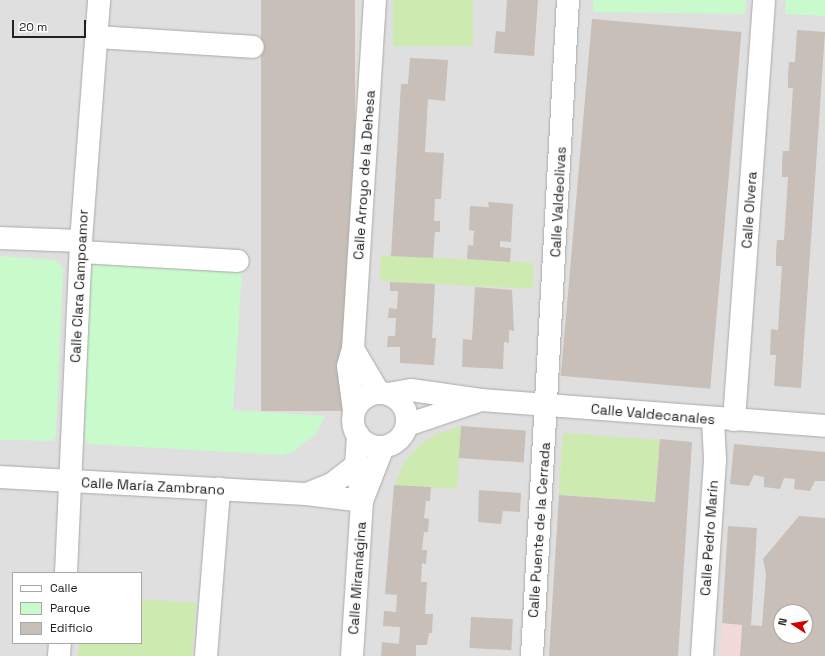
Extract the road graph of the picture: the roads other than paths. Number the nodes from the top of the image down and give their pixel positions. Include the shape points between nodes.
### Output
1 (99, 0) edge
2 (375, 0) edge
3 (568, 0) edge
4 (764, 0) edge
5 (96, 37) junction
6 (253, 47) dead end
7 (0, 238) edge
8 (81, 247) junction
9 (238, 261) dead end
10 (353, 349) junction
11 (384, 393) junction
12 (480, 400) junction
13 (547, 404) junction
14 (354, 411) junction
15 (723, 420) junction
16 (407, 426) junction
17 (825, 426) edge
18 (358, 435) junction
19 (383, 447) junction
20 (356, 465) junction
21 (0, 477) edge
22 (72, 482) junction
23 (219, 489) junction
24 (306, 494) junction
25 (362, 501) junction
26 (66, 572) edge
27 (60, 644) edge
28 (59, 656) edge
29 (206, 656) edge
30 (352, 656) edge
31 (532, 656) edge
32 (702, 656) edge

1 - 5 street, Calle Clara Campoamor
2 - 10 street, Calle Arroyo de la Dehesa
3 - 13 street, Calle Valdeolivas
4 - 15 street, Calle Olvera
5 - 6 street
5 - 8 street, Calle Clara Campoamor
7 - 8 street
8 - 9 street
8 - 22 street, Calle Clara Campoamor
10 - 11 street
10 - 14 street, Calle Arroyo de la Dehesa via 348,366
11 - 12 street, Calle Valdecanales via 411,390
11 - 14 street via 364,398
11 - 16 street via 403,406
12 - 13 street, Calle Valdecanales
12 - 16 street, Calle Valdecanales
13 - 15 street, Calle Valdecanales
13 - 31 street, Calle Puente de la Cerrada
14 - 18 street via 354,428
15 - 17 street, Calle Valdecanales
15 - 32 street, Calle Pedro Marín via 715,459
16 - 19 street via 398,440
18 - 19 street via 367,444
18 - 20 street, Calle Miramágina
19 - 25 street, Calle Miramágina
20 - 24 street, Calle María Zambrano via 332,484
20 - 25 street, Calle Miramágina
21 - 22 street, Calle María Zambrano
22 - 23 street, Calle María Zambrano
22 - 26 street, Calle Clara Campoamor
23 - 24 street, Calle María Zambrano
23 - 29 street
24 - 25 street, Calle María Zambrano
25 - 30 street, Calle Miramágina
27 - 28 street

